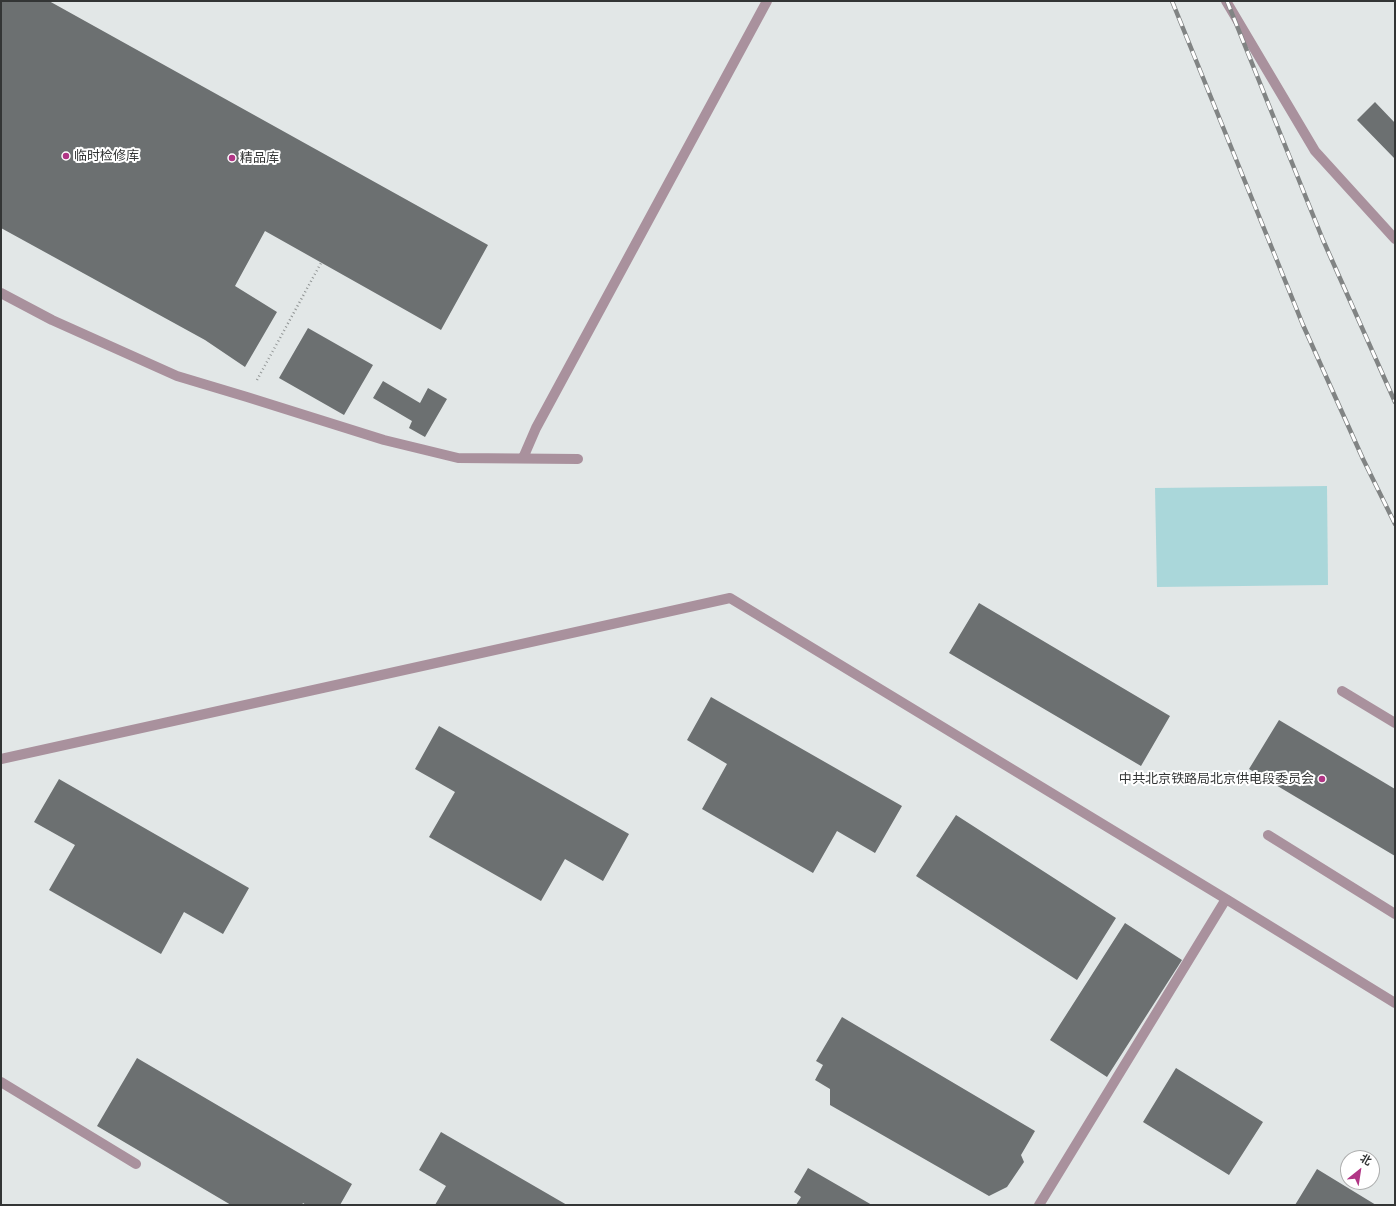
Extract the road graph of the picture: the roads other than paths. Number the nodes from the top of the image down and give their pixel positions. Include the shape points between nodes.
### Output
1 (767, 1) edge
2 (1226, 1) edge
3 (1395, 239) edge
4 (1, 293) edge
5 (523, 458) junction
6 (578, 459) dead end
7 (1342, 691) dead end
8 (1395, 723) edge
9 (1, 759) edge
10 (1268, 835) dead end
11 (1226, 899) junction
12 (1395, 914) edge
13 (1395, 1003) edge
14 (1, 1082) edge
15 (136, 1164) dead end
16 (1039, 1205) edge

1 - 5 lane via 536,428
2 - 3 lane via 1315,151
4 - 5 lane via 52,320 177,376 384,440 458,458
5 - 6 lane
7 - 8 lane
9 - 11 lane via 730,598
10 - 12 lane
11 - 13 lane
11 - 16 lane
14 - 15 lane

